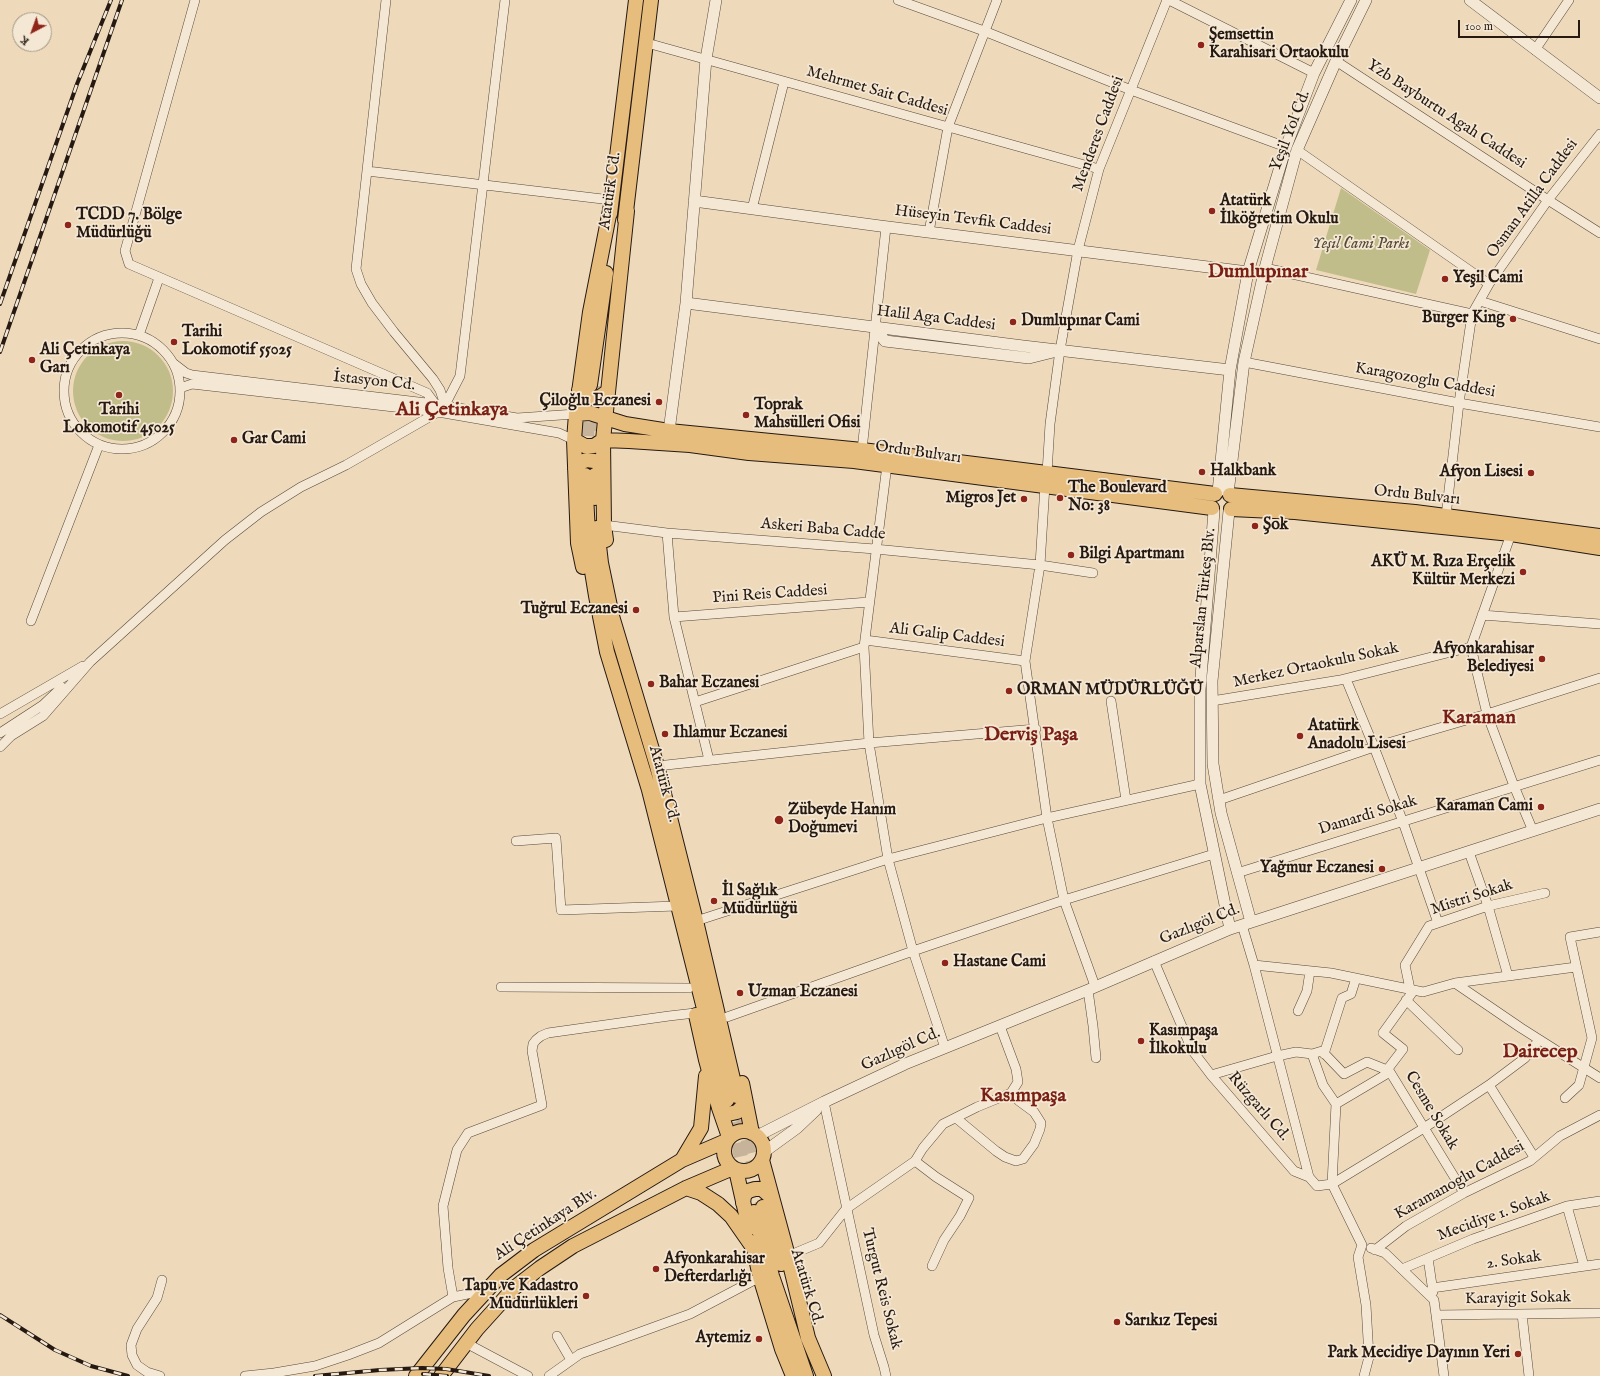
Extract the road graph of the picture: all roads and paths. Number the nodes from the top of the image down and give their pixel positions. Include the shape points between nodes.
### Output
1 (195, 0) edge
2 (386, 0) edge
3 (505, 0) edge
4 (636, 0) edge
5 (651, 0) edge
6 (716, 0) edge
7 (898, 0) edge
8 (996, 0) edge
9 (1168, 0) edge
10 (1351, 0) edge
11 (1366, 0) edge
12 (1470, 0) edge
13 (1569, 0) edge
14 (984, 31) junction
15 (647, 43) junction
16 (1535, 50) junction
17 (706, 59) junction
18 (1336, 61) junction
19 (1314, 73) junction
20 (784, 82) junction
21 (1131, 90) junction
22 (1600, 98) edge
23 (948, 128) junction
24 (1600, 134) edge
25 (1286, 147) junction
26 (1297, 150) junction
27 (1099, 169) junction
28 (367, 171) junction
29 (483, 185) junction
30 (1548, 200) junction
31 (694, 201) junction
32 (611, 203) junction
33 (752, 209) junction
34 (886, 227) junction
35 (929, 232) junction
36 (1600, 233) edge
37 (1078, 250) junction
38 (1265, 268) junction
39 (1248, 272) junction
40 (159, 278) junction
41 (1489, 284) junction
42 (1480, 301) junction
43 (686, 303) junction
44 (1472, 314) junction
45 (874, 327) junction
46 (139, 335) junction
47 (1600, 339) edge
48 (1060, 350) junction
49 (1244, 362) junction
50 (173, 363) junction
51 (1230, 370) junction
52 (180, 388) junction
53 (594, 388) junction
54 (1459, 403) junction
55 (445, 405) junction
56 (436, 408) junction
57 (576, 414) junction
58 (604, 418) junction
59 (1600, 427) edge
60 (669, 431) junction
61 (574, 440) junction
62 (603, 440) junction
63 (99, 445) junction
64 (862, 450) junction
65 (887, 465) junction
66 (589, 472) junction
67 (1046, 479) junction
68 (1222, 502) junction
69 (1446, 516) junction
70 (604, 525) junction
71 (667, 533) junction
72 (1511, 534) junction
73 (1600, 536) edge
74 (1600, 548) edge
75 (875, 549) junction
76 (1040, 565) junction
77 (1093, 573) dead end
78 (869, 602) junction
79 (1482, 615) junction
80 (674, 617) junction
81 (31, 621) dead end
82 (1600, 624) edge
83 (865, 643) junction
84 (1472, 647) junction
85 (623, 653) junction
86 (1025, 661) junction
87 (90, 662) junction
88 (1600, 678) edge
89 (1346, 679) junction
90 (1111, 701) dead end
91 (696, 702) junction
92 (1212, 702) junction
93 (0, 714) edge
94 (1487, 714) junction
95 (1036, 729) junction
96 (0, 733) edge
97 (869, 743) junction
98 (0, 747) edge
99 (1374, 747) junction
100 (709, 760) junction
101 (1600, 760) edge
102 (656, 766) junction
103 (1200, 784) junction
104 (1514, 786) junction
105 (1126, 800) junction
106 (1219, 800) junction
107 (1600, 809) edge
108 (1047, 818) junction
109 (1403, 822) junction
110 (1533, 831) junction
111 (516, 841) dead end
112 (1469, 852) junction
113 (1214, 854) junction
114 (888, 859) junction
115 (1418, 868) junction
116 (1238, 873) junction
117 (1545, 893) dead end
118 (1064, 900) junction
119 (677, 906) junction
120 (1488, 906) junction
121 (696, 921) junction
122 (1438, 923) junction
123 (1246, 924) junction
124 (1230, 929) junction
125 (1600, 932) edge
126 (913, 951) junction
127 (1154, 961) junction
128 (1254, 965) junction
129 (1576, 966) junction
130 (1310, 971) junction
131 (1508, 976) junction
132 (1356, 978) junction
133 (1456, 983) junction
134 (501, 987) dead end
135 (689, 988) junction
136 (1091, 988) junction
137 (1412, 990) junction
138 (1406, 1000) junction
139 (1298, 1011) dead end
140 (695, 1013) junction
141 (727, 1017) junction
142 (1000, 1026) junction
143 (1596, 1037) edge
144 (1539, 1040) junction
145 (945, 1048) junction
146 (1458, 1050) dead end
147 (1312, 1054) junction
148 (1324, 1054) junction
149 (1277, 1056) junction
150 (1096, 1058) dead end
151 (706, 1060) junction
152 (1584, 1068) junction
153 (1389, 1071) junction
154 (1211, 1075) junction
155 (1600, 1078) edge
156 (1489, 1085) junction
157 (1011, 1093) junction
158 (1565, 1098) dead end
159 (732, 1102) junction
160 (824, 1102) junction
161 (1336, 1104) junction
162 (1600, 1115) edge
163 (956, 1118) junction
164 (1424, 1128) junction
165 (754, 1134) junction
166 (728, 1139) junction
167 (763, 1156) junction
168 (1534, 1157) junction
169 (682, 1160) junction
170 (915, 1161) junction
171 (734, 1169) junction
172 (1309, 1178) junction
173 (1332, 1184) junction
174 (686, 1188) junction
175 (1464, 1193) junction
176 (1600, 1201) edge
177 (743, 1203) junction
178 (763, 1205) junction
179 (1567, 1206) junction
180 (846, 1210) junction
181 (1362, 1245) junction
182 (754, 1249) junction
183 (1375, 1250) junction
184 (788, 1256) junction
185 (1428, 1258) junction
186 (1600, 1264) edge
187 (932, 1266) dead end
188 (1584, 1266) junction
189 (1402, 1269) junction
190 (760, 1277) junction
191 (162, 1280) dead end
192 (1432, 1288) junction
193 (487, 1290) junction
194 (453, 1297) junction
195 (1434, 1300) junction
196 (1600, 1312) edge
197 (1522, 1314) junction
198 (1436, 1315) junction
199 (557, 1336) dead end
200 (466, 1343) junction
201 (572, 1360) junction
202 (417, 1375) edge
203 (160, 1376) edge
204 (245, 1376) edge
205 (441, 1376) edge
206 (528, 1376) edge
207 (549, 1376) edge
208 (795, 1376) edge
209 (818, 1376) edge
210 (824, 1376) edge
211 (886, 1376) edge
212 (1364, 1376) edge
213 (1444, 1376) edge
214 (1529, 1376) edge

1 - 40 street via 125,251 129,264
2 - 28 street
3 - 29 street
4 - 32 main road, Atatürk Cd.
5 - 15 main road, Atatürk Cd.
6 - 17 street
7 - 14 street
8 - 14 street
9 - 19 street
9 - 21 street, Menderes Caddesi
10 - 19 street, Yeşil Yol Cd.
11 - 18 street, Yeşil Yol Cd.
12 - 16 street
13 - 16 street
14 - 21 street
14 - 23 street
15 - 17 street, Mehrmet Sait Caddesi
15 - 53 main road, Atatürk Cd. via 627,211
16 - 22 street
17 - 20 street, Mehrmet Sait Caddesi
17 - 31 street
18 - 26 street, Yeşil Yol Cd.
18 - 30 street, Yzb Bayburtu Agah Caddesi
19 - 25 street, Yeşil Yol Cd.
20 - 23 street, Mehrmet Sait Caddesi
20 - 33 street
21 - 25 street
21 - 27 street, Menderes Caddesi
23 - 27 street, Mehrmet Sait Caddesi
23 - 35 street
24 - 30 street, Osman Atilla Caddesi
25 - 39 street, Yeşil Yol Cd.
26 - 38 street, Yeşil Yol Cd.
26 - 41 street
27 - 37 street, Menderes Caddesi
28 - 29 street
28 - 55 street via 356,269 372,303 433,379
29 - 32 street
29 - 55 street via 460,376
30 - 36 street, Yzb Bayburtu Agah Caddesi
30 - 41 street, Osman Atilla Caddesi
31 - 33 street, Hüseyin Tevfik Caddesi
31 - 43 street
32 - 53 main road, Atatürk Cd. via 590,312
33 - 34 street, Hüseyin Tevfik Caddesi
34 - 35 street, Hüseyin Tevfik Caddesi
34 - 45 street
35 - 37 street, Hüseyin Tevfik Caddesi
37 - 39 street, Hüseyin Tevfik Caddesi
37 - 48 street, Menderes Caddesi
38 - 44 street
38 - 49 street, Yeşil Yol Cd.
39 - 51 street, Yeşil Yol Cd.
40 - 46 street
40 - 56 street via 427,393
41 - 42 street, Osman Atilla Caddesi
42 - 44 street, Osman Atilla Caddesi
42 - 47 street
43 - 45 street, Halil Aga Caddesi
43 - 60 street
44 - 54 street, Osman Atilla Caddesi
45 - 48 street, Halil Aga Caddesi
45 - 64 street
46 - 50 street via 164,351
46 - 63 street via 120,332 100,336 84,346 71,362 64,380 64,400 70,418 82,434
48 - 51 street, Halil Aga Caddesi
48 - 67 street, Menderes Caddesi
49 - 54 street, Karagozoglu Caddesi
49 - 68 street, Yeşil Yol Cd.
50 - 52 street
50 - 56 street, İstasyon Cd. via 192,376
51 - 68 street, Yeşil Yol Cd.
52 - 56 street, İstasyon Cd. via 192,384
52 - 63 street via 178,407 169,425 155,439 131,448 118,449
53 - 57 main road
53 - 58 main road
54 - 59 street, Karagozoglu Caddesi
54 - 69 street, Osman Atilla Caddesi
55 - 56 street, İstasyon Cd.
55 - 57 street, İstasyon Cd. via 517,418
56 - 61 street, İstasyon Cd. via 559,433
56 - 87 street via 346,465 301,487 261,512 225,540
57 - 58 main road, Ordu Bulvarı via 590,413
57 - 61 main road
58 - 60 main road, Ordu Bulvarı
58 - 62 main road
60 - 64 main road, Ordu Bulvarı
61 - 62 main road, Ordu Bulvarı via 585,446 594,446
61 - 66 main road
62 - 65 main road, Ordu Bulvarı
62 - 66 main road
63 - 81 street
64 - 67 main road, Ordu Bulvarı
65 - 67 main road, Ordu Bulvarı
65 - 75 street
66 - 70 main road
66 - 85 main road, Atatürk Cd. via 601,563
66 - 119 main road, Atatürk Cd. via 578,543 591,613 607,652 648,790
67 - 68 main road, Ordu Bulvarı
67 - 76 street, Menderes Caddesi
68 - 69 main road, Ordu Bulvarı via 1415,512
68 - 72 main road, Ordu Bulvarı
68 - 92 street, Alparslan Türkeş Blv.
68 - 103 street, Alparslan Türkeş Blv. via 1200,690
69 - 73 main road, Ordu Bulvarı
70 - 71 street, Askeri Baba Cadde
70 - 85 main road
71 - 75 street, Askeri Baba Cadde
71 - 80 street
72 - 74 main road, Ordu Bulvarı
72 - 79 street
75 - 76 street, Askeri Baba Cadde
75 - 78 street
76 - 77 street, Askeri Baba Cadde
76 - 86 street, Menderes Caddesi
78 - 80 street, Pini Reis Caddesi
78 - 83 street
79 - 82 street
79 - 84 street
80 - 91 street
83 - 86 street, Ali Galip Caddesi
83 - 91 street
83 - 97 street
84 - 89 street, Merkez Ortaokulu Sokak
84 - 94 street
85 - 102 main road, Atatürk Cd.
86 - 95 street, Menderes Caddesi
87 - 93 street
87 - 96 street via 43,705
87 - 98 street via 44,716 11,736
88 - 94 street
89 - 92 street, Merkez Ortaokulu Sokak
89 - 99 street
90 - 105 street
91 - 100 street
92 - 106 street, Alparslan Türkeş Blv. via 1213,764
94 - 99 street
94 - 104 street
95 - 97 street
95 - 108 street, Menderes Caddesi
97 - 100 street
97 - 114 street
99 - 106 street
99 - 109 street
100 - 102 street
101 - 104 street, Damardi Sokak
102 - 121 main road, Atatürk Cd.
103 - 105 street
103 - 113 street, Alparslan Türkeş Blv.
104 - 109 street, Damardi Sokak
104 - 110 street
105 - 108 street
106 - 116 street, Alparslan Türkeş Blv.
107 - 110 street, Gazlıgöl Cd.
108 - 114 street
108 - 118 street, Menderes Caddesi
109 - 115 street
109 - 116 street, Damardi Sokak
110 - 112 street, Gazlıgöl Cd.
111 - 119 street via 556,838 561,910
112 - 115 street, Gazlıgöl Cd.
112 - 120 street
113 - 118 street
113 - 124 street, Alparslan Türkeş Blv.
114 - 121 street
114 - 126 street
115 - 122 street
115 - 123 street, Gazlıgöl Cd.
116 - 123 street, Alparslan Türkeş Blv.
117 - 120 street, Mistri Sokak
118 - 126 street
118 - 136 street, Menderes Caddesi
119 - 135 main road
119 - 159 main road, Atatürk Cd.
120 - 122 street, Mistri Sokak
120 - 131 street
121 - 141 main road via 710,951
121 - 159 main road, Atatürk Cd.
122 - 137 street, Mistri Sokak via 1429,926 1405,965
123 - 124 street, Gazlıgöl Cd.
123 - 128 street
124 - 127 street, Gazlıgöl Cd.
125 - 129 street via 1570,937
126 - 141 street
126 - 145 street
127 - 136 street, Gazlıgöl Cd.
127 - 154 street, Rüzgarlı Cd. via 1192,1050
128 - 130 street
128 - 149 street
129 - 131 street
129 - 143 street
130 - 132 street
130 - 139 street via 1308,991
131 - 133 street
132 - 137 street
132 - 148 street via 1351,994 1342,998
133 - 137 street via 1423,992
133 - 144 street
134 - 135 street
135 - 140 main road
136 - 142 street, Gazlıgöl Cd.
136 - 150 street, Menderes Caddesi
137 - 138 street
138 - 146 street
138 - 153 street via 1383,1033 1403,1049
140 - 151 main road
140 - 194 street via 548,1033 536,1040 532,1051 542,1105 471,1131 457,1150 443,1206
141 - 159 main road via 744,1089
142 - 145 street, Gazlıgöl Cd.
142 - 157 street via 1016,1069 1018,1082
143 - 152 street
144 - 152 street
144 - 156 street via 1525,1058
145 - 160 street, Gazlıgöl Cd. via 904,1064
147 - 148 street via 1322,1051
147 - 149 street via 1296,1052
147 - 161 street via 1323,1085
148 - 153 street, Cesme Sokak via 1344,1074 1367,1062
149 - 154 street
149 - 172 street
151 - 159 main road
151 - 169 main road via 707,1083 701,1128
152 - 155 street
152 - 158 street via 1579,1085
153 - 161 street
153 - 164 street, Cesme Sokak
154 - 172 street, Rüzgarlı Cd. via 1294,1171
156 - 164 street
156 - 168 street
157 - 163 street
157 - 163 street via 1034,1112 1041,1123 1034,1144 1023,1159 1016,1161 1005,1157
159 - 165 main road
159 - 166 main road
160 - 165 street, Gazlıgöl Cd.
160 - 167 street, Gazlıgöl Cd.
160 - 180 street, Turgut Reis Sokak
161 - 173 street
162 - 168 street, Karamanoglu Caddesi via 1560,1136
163 - 170 street via 943,1124
164 - 173 street
164 - 175 street, Cesme Sokak
165 - 166 main road via 740,1131
165 - 167 main road via 761,1141
166 - 169 main road, Ali Çetinkaya Blv.
166 - 171 main road via 723,1153 728,1164
167 - 171 main road via 756,1168 744,1172
167 - 178 main road
168 - 175 street, Karamanoglu Caddesi
169 - 193 main road, Ali Çetinkaya Blv. via 534,1250 500,1275
170 - 180 street
170 - 187 street via 969,1198
171 - 174 main road, Ali Çetinkaya Blv.
171 - 177 main road
172 - 173 street, Rüzgarlı Cd. via 1317,1186
173 - 181 street
174 - 182 main road via 701,1193 718,1204 731,1216
174 - 200 main road, Ali Çetinkaya Blv. via 573,1246 540,1268 514,1288
175 - 183 street, Karamanoglu Caddesi via 1406,1226
176 - 179 street, Mecidiye 1. Sokak
177 - 178 main road via 748,1191 762,1189
177 - 182 main road
178 - 184 main road
178 - 208 main road, Atatürk Cd. via 772,1276
178 - 209 main road, Atatürk Cd.
179 - 185 street, Mecidiye 1. Sokak via 1473,1239
179 - 188 street
180 - 184 street via 819,1243
180 - 211 street, Turgut Reis Sokak via 874,1335
181 - 183 street
181 - 212 street via 1358,1257 1366,1305 1369,1358
182 - 190 main road
183 - 189 street via 1385,1253
184 - 210 main road via 808,1338
185 - 189 street, Mecidiye 1. Sokak
185 - 192 street
186 - 188 street, 2. Sokak
188 - 192 street, 2. Sokak
189 - 195 street
190 - 201 street via 690,1314 580,1354
190 - 208 main road via 782,1349
191 - 203 street via 157,1298 137,1329 131,1345 132,1356 137,1366
192 - 195 street
193 - 194 street
193 - 202 main road, Ali Çetinkaya Blv.
194 - 204 street via 379,1343 348,1355 315,1366
195 - 198 street
196 - 197 street, Karayigit Sokak
197 - 198 street, Karayigit Sokak
197 - 214 street
198 - 213 street
199 - 201 street
200 - 205 main road, Ali Çetinkaya Blv.
200 - 206 street
201 - 207 street

